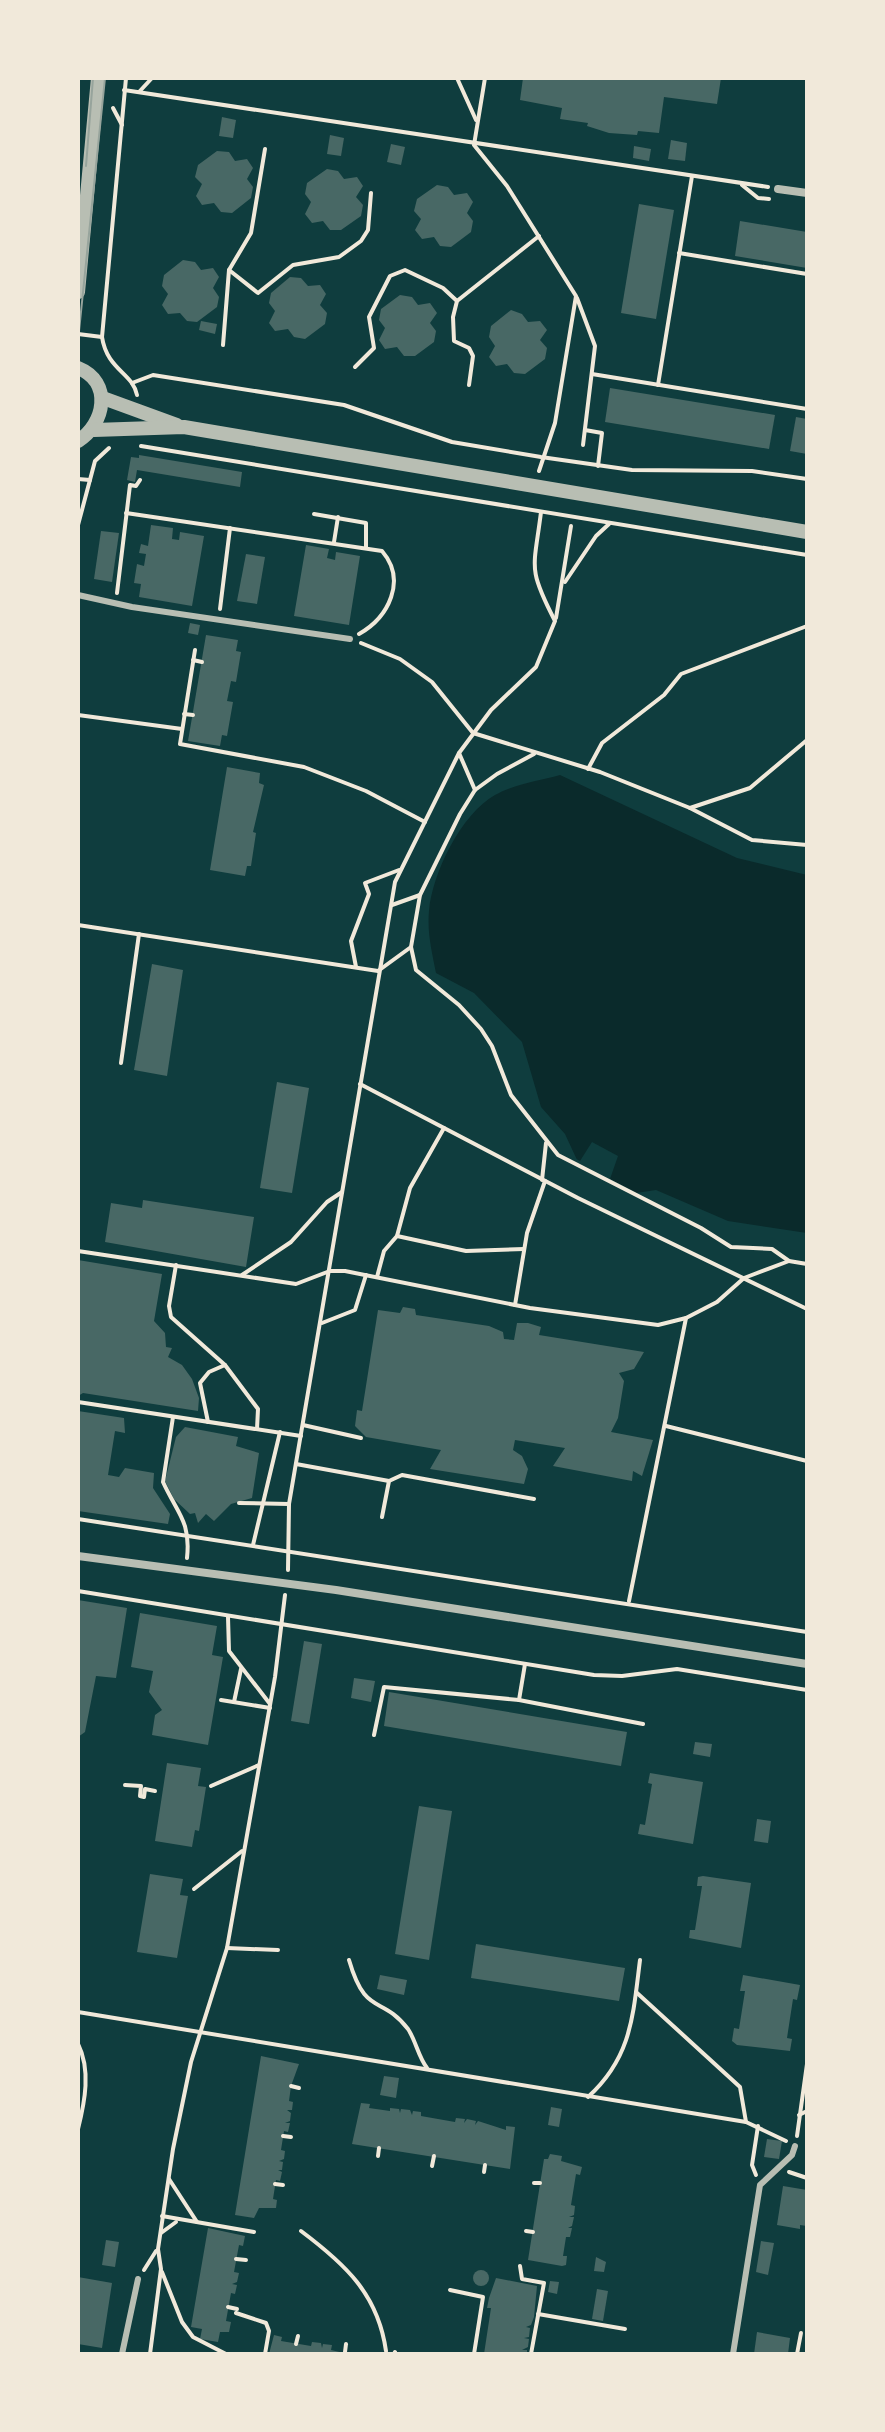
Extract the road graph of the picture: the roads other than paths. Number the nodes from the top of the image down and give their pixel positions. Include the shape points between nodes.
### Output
1 (98, 78) edge
2 (778, 189) road end
3 (807, 193) edge
4 (78, 292) edge
5 (78, 368) edge
6 (103, 398) junction
7 (184, 427) junction
8 (94, 430) junction
9 (78, 441) edge
10 (807, 532) edge
11 (78, 595) edge
12 (350, 639) road end
13 (78, 1556) edge
14 (807, 1664) edge
15 (795, 2146) road end
16 (138, 2279) road end
17 (122, 2354) edge
18 (733, 2354) edge

1 - 4 street
2 - 3 street
5 - 6 street via 97,383
6 - 7 street
6 - 8 street
7 - 8 street
7 - 10 street
8 - 9 street
11 - 12 lane
13 - 14 street
15 - 18 lane via 760,2185
16 - 17 lane

